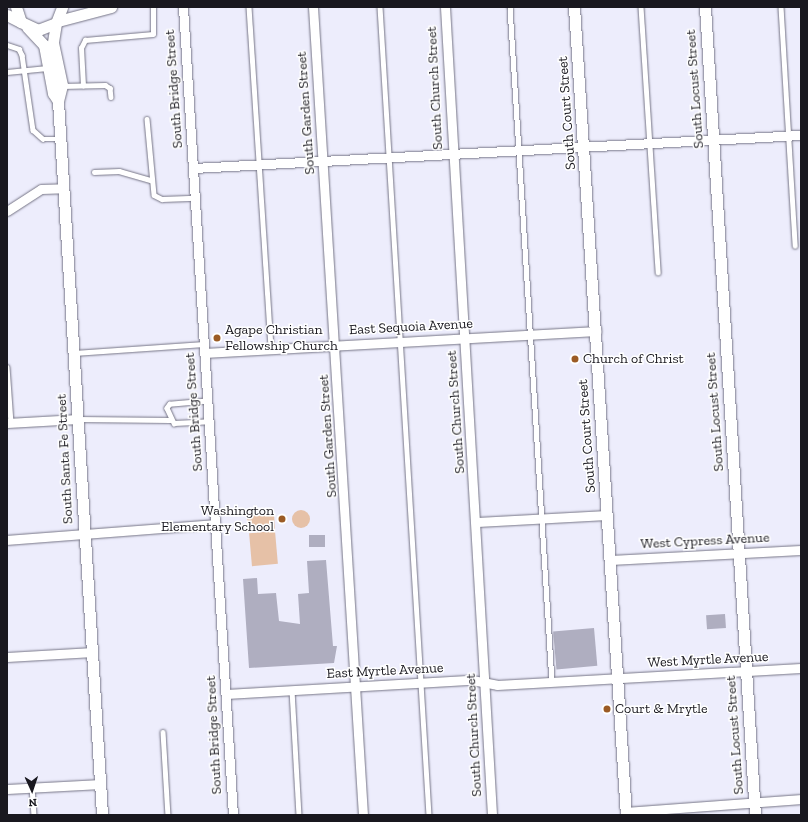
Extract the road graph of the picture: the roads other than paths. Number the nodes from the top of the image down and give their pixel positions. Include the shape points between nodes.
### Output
1 (16, 7) edge
2 (62, 7) edge
3 (112, 7) edge
4 (153, 7) edge
5 (183, 7) edge
6 (248, 7) edge
7 (313, 7) edge
8 (380, 7) edge
9 (445, 7) edge
10 (510, 7) edge
11 (574, 7) edge
12 (641, 7) edge
13 (705, 7) edge
14 (781, 7) edge
15 (7, 15) edge
16 (57, 22) junction
17 (24, 25) junction
18 (7, 46) edge
19 (49, 68) junction
20 (24, 70) junction
21 (7, 72) edge
22 (62, 86) junction
23 (83, 86) junction
24 (111, 97) dead end
25 (58, 101) junction
26 (147, 119) dead end
27 (789, 135) junction
28 (801, 135) edge
29 (61, 138) junction
30 (713, 139) junction
31 (650, 143) junction
32 (584, 146) junction
33 (519, 150) junction
34 (453, 154) junction
35 (388, 158) junction
36 (323, 161) junction
37 (258, 164) junction
38 (193, 168) junction
39 (94, 172) dead end
40 (152, 180) junction
41 (64, 188) junction
42 (195, 198) junction
43 (7, 211) edge
44 (795, 246) dead end
45 (658, 272) dead end
46 (596, 331) junction
47 (532, 334) junction
48 (465, 338) junction
49 (399, 341) junction
50 (336, 344) junction
51 (204, 349) junction
52 (271, 349) junction
53 (74, 353) junction
54 (7, 367) edge
55 (207, 401) junction
56 (78, 419) junction
57 (170, 420) junction
58 (209, 421) junction
59 (9, 423) edge
60 (607, 514) junction
61 (542, 518) junction
62 (477, 522) junction
63 (215, 524) junction
64 (84, 534) junction
65 (7, 540) edge
66 (801, 550) edge
67 (739, 554) junction
68 (610, 560) junction
69 (93, 652) junction
70 (7, 657) edge
71 (801, 668) edge
72 (746, 671) junction
73 (617, 679) junction
74 (485, 682) junction
75 (552, 682) junction
76 (421, 683) junction
77 (357, 687) junction
78 (292, 690) junction
79 (226, 694) junction
80 (163, 732) dead end
81 (101, 784) junction
82 (32, 788) junction
83 (7, 789) edge
84 (801, 799) edge
85 (754, 803) junction
86 (626, 813) edge
87 (34, 815) edge
88 (102, 815) edge
89 (168, 815) edge
90 (233, 815) edge
91 (299, 815) edge
92 (363, 815) edge
93 (429, 815) edge
94 (492, 815) edge
95 (755, 815) edge

1 - 17 street
2 - 16 street, South Santa Fe Street
3 - 16 street
4 - 23 lane via 153,34 85,40 81,48
5 - 38 street, South Bridge Street
6 - 37 lane
7 - 36 street, South Garden Street
8 - 35 lane
9 - 34 street, South Church Street
10 - 33 lane
11 - 32 street, South Court Street
12 - 31 lane
13 - 30 street, South Locust Street
14 - 27 lane
15 - 17 street
16 - 17 street via 44,30
16 - 22 street, South Santa Fe Street via 54,47
17 - 19 street, South Santa Fe Street via 44,45
18 - 20 lane via 19,49
19 - 20 lane
19 - 25 street, South Santa Fe Street via 53,93
20 - 21 lane
20 - 29 lane via 33,130 43,139
22 - 23 lane
22 - 25 street, South Santa Fe Street
23 - 24 lane via 108,86
25 - 29 street, South Santa Fe Street
26 - 40 lane
27 - 28 street
27 - 30 street
27 - 44 lane
29 - 41 street, South Santa Fe Street
30 - 31 street
30 - 67 street, South Locust Street
31 - 32 street
31 - 45 lane
32 - 33 street
32 - 46 street, South Court Street
33 - 34 street
33 - 47 lane
34 - 35 street
34 - 48 street, South Church Street
35 - 36 street
35 - 49 lane
36 - 37 street
36 - 50 street, South Garden Street
37 - 38 street
37 - 52 lane
38 - 42 street, South Bridge Street
39 - 40 lane via 119,171
40 - 42 lane via 154,195 158,198
41 - 43 street via 41,189
41 - 53 street, South Santa Fe Street
42 - 51 street, South Bridge Street
46 - 47 street, East Sequoia Avenue
46 - 60 street, South Court Street
47 - 48 street, East Sequoia Avenue
47 - 61 lane
48 - 49 street, East Sequoia Avenue
48 - 62 street, South Church Street
49 - 50 street, East Sequoia Avenue
49 - 76 lane
50 - 52 street, East Sequoia Avenue
50 - 77 street, South Garden Street
51 - 52 street, East Sequoia Avenue
51 - 53 lane
51 - 55 street, South Bridge Street
53 - 56 street, South Santa Fe Street
54 - 59 lane
55 - 57 lane via 170,404
55 - 58 street, South Bridge Street
56 - 57 lane
56 - 59 street
56 - 64 street, South Santa Fe Street
57 - 58 lane via 174,423
58 - 63 street, South Bridge Street
60 - 61 street
60 - 68 street, South Court Street
61 - 62 street
61 - 75 lane
62 - 74 street, South Church Street
63 - 64 street
63 - 79 street, South Bridge Street
64 - 65 street
64 - 69 street, South Santa Fe Street
66 - 67 street, West Cypress Avenue
67 - 68 street, West Cypress Avenue
67 - 72 street, South Locust Street
68 - 73 street, South Court Street
69 - 70 street
69 - 81 street, South Santa Fe Street
71 - 72 street, West Myrtle Avenue
72 - 73 street, West Myrtle Avenue
72 - 85 street, South Locust Street
73 - 75 street, East Myrtle Avenue
73 - 86 street, South Court Street
74 - 75 street, East Myrtle Avenue
74 - 76 street, East Myrtle Avenue
74 - 94 street, South Church Street
76 - 77 street, East Myrtle Avenue
76 - 93 lane
77 - 78 street, East Myrtle Avenue
77 - 92 street, South Garden Street
78 - 79 street, East Myrtle Avenue
78 - 91 lane
79 - 90 street, South Bridge Street
80 - 89 lane
81 - 82 street
81 - 88 street, South Santa Fe Street
82 - 83 street
82 - 87 lane
84 - 85 street
85 - 86 street
85 - 95 street, South Locust Street

